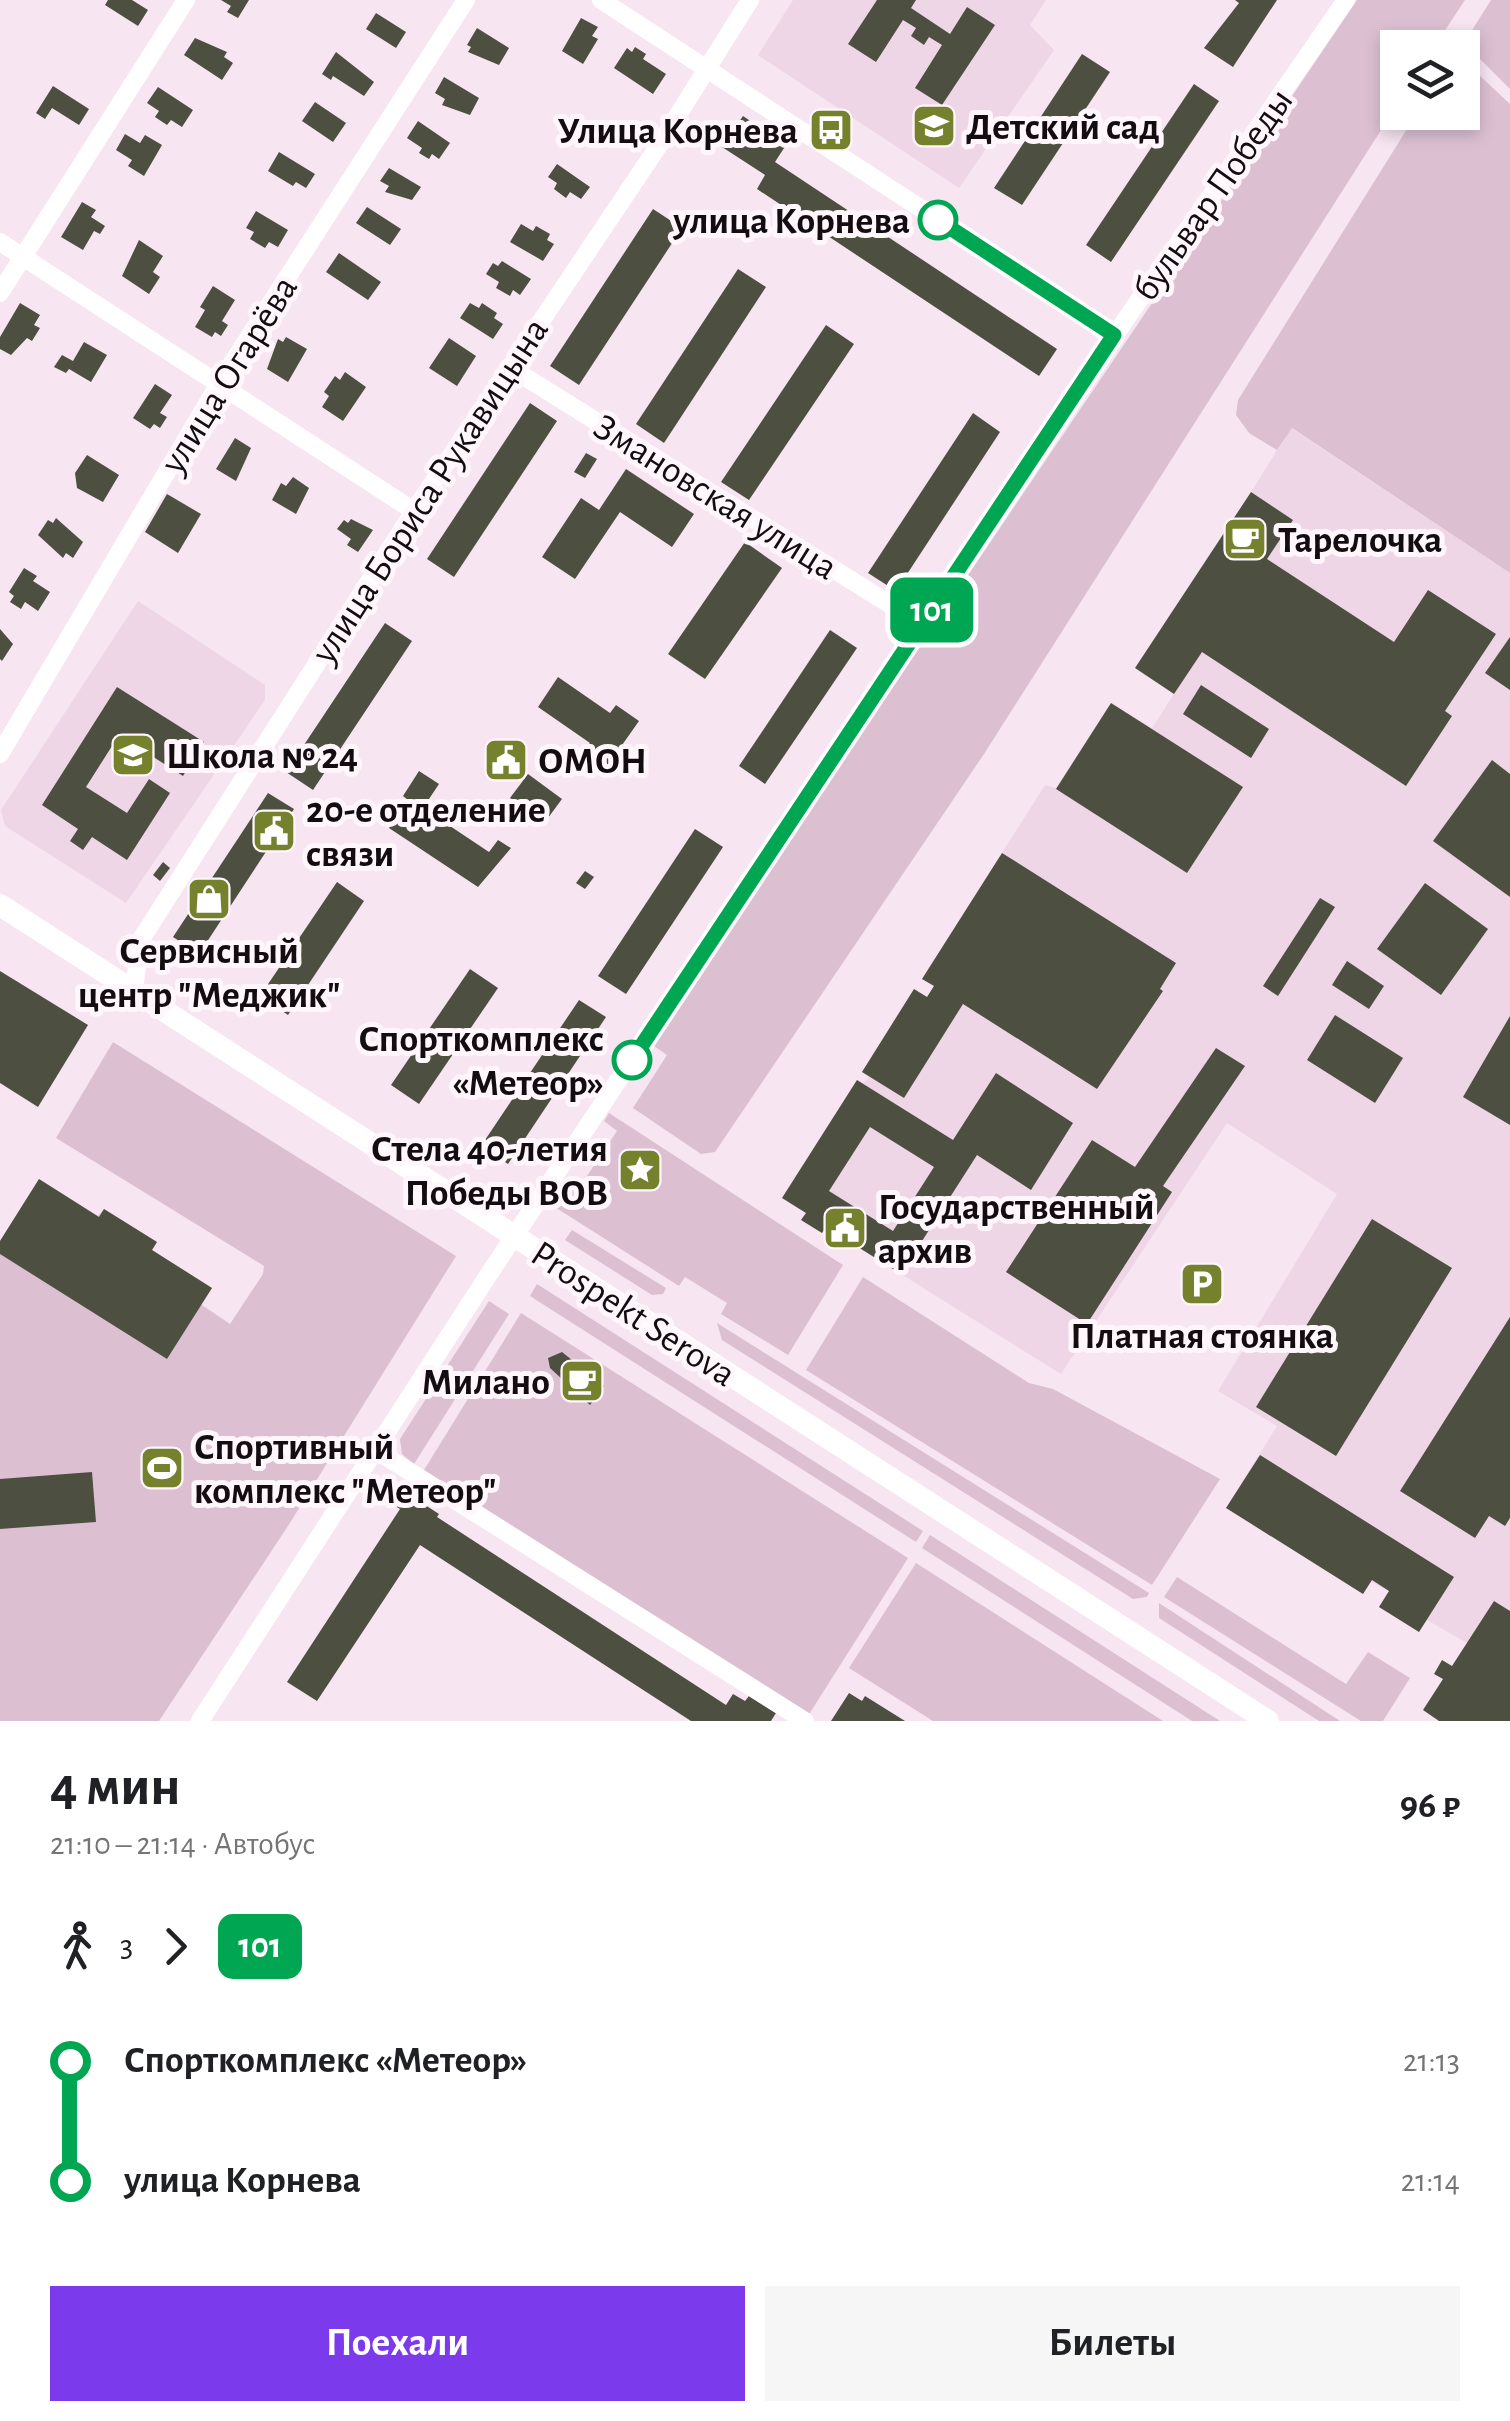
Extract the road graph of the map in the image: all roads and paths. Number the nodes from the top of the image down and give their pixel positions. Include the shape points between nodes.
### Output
1 (186, 0) edge
2 (466, 0) edge
3 (601, 0) edge
4 (750, 0) edge
5 (1346, 0) edge
6 (708, 70) junction
7 (0, 242) edge
8 (23, 258) junction
9 (0, 293) edge
10 (1114, 335) junction
11 (509, 367) junction
12 (220, 382) junction
13 (414, 511) junction
14 (922, 625) junction
15 (0, 754) edge
16 (0, 905) edge
17 (134, 991) junction
18 (514, 1237) junction
19 (377, 1451) junction
20 (200, 1721) edge
21 (805, 1721) edge
22 (1268, 1721) edge

1 - 8 street
2 - 12 street, улица Огарёва
3 - 6 street
4 - 6 street, улица Бориса Рукавицына
5 - 10 street, бульвар Победы
6 - 10 street
6 - 11 street, улица Бориса Рукавицына
7 - 8 street
8 - 9 street
8 - 12 street
10 - 14 street, бульвар Победы
11 - 13 street, улица Бориса Рукавицына
11 - 14 street, Змановская улица
12 - 13 street
12 - 15 street, улица Огарёва
13 - 17 street, улица Бориса Рукавицына via 140,941
14 - 18 street, бульвар Победы
16 - 17 main road, Prospekt Serova
17 - 18 main road, Prospekt Serova
18 - 19 street, бульвар Победы
18 - 22 main road, Prospekt Serova
19 - 20 street, бульвар Победы
19 - 21 street

